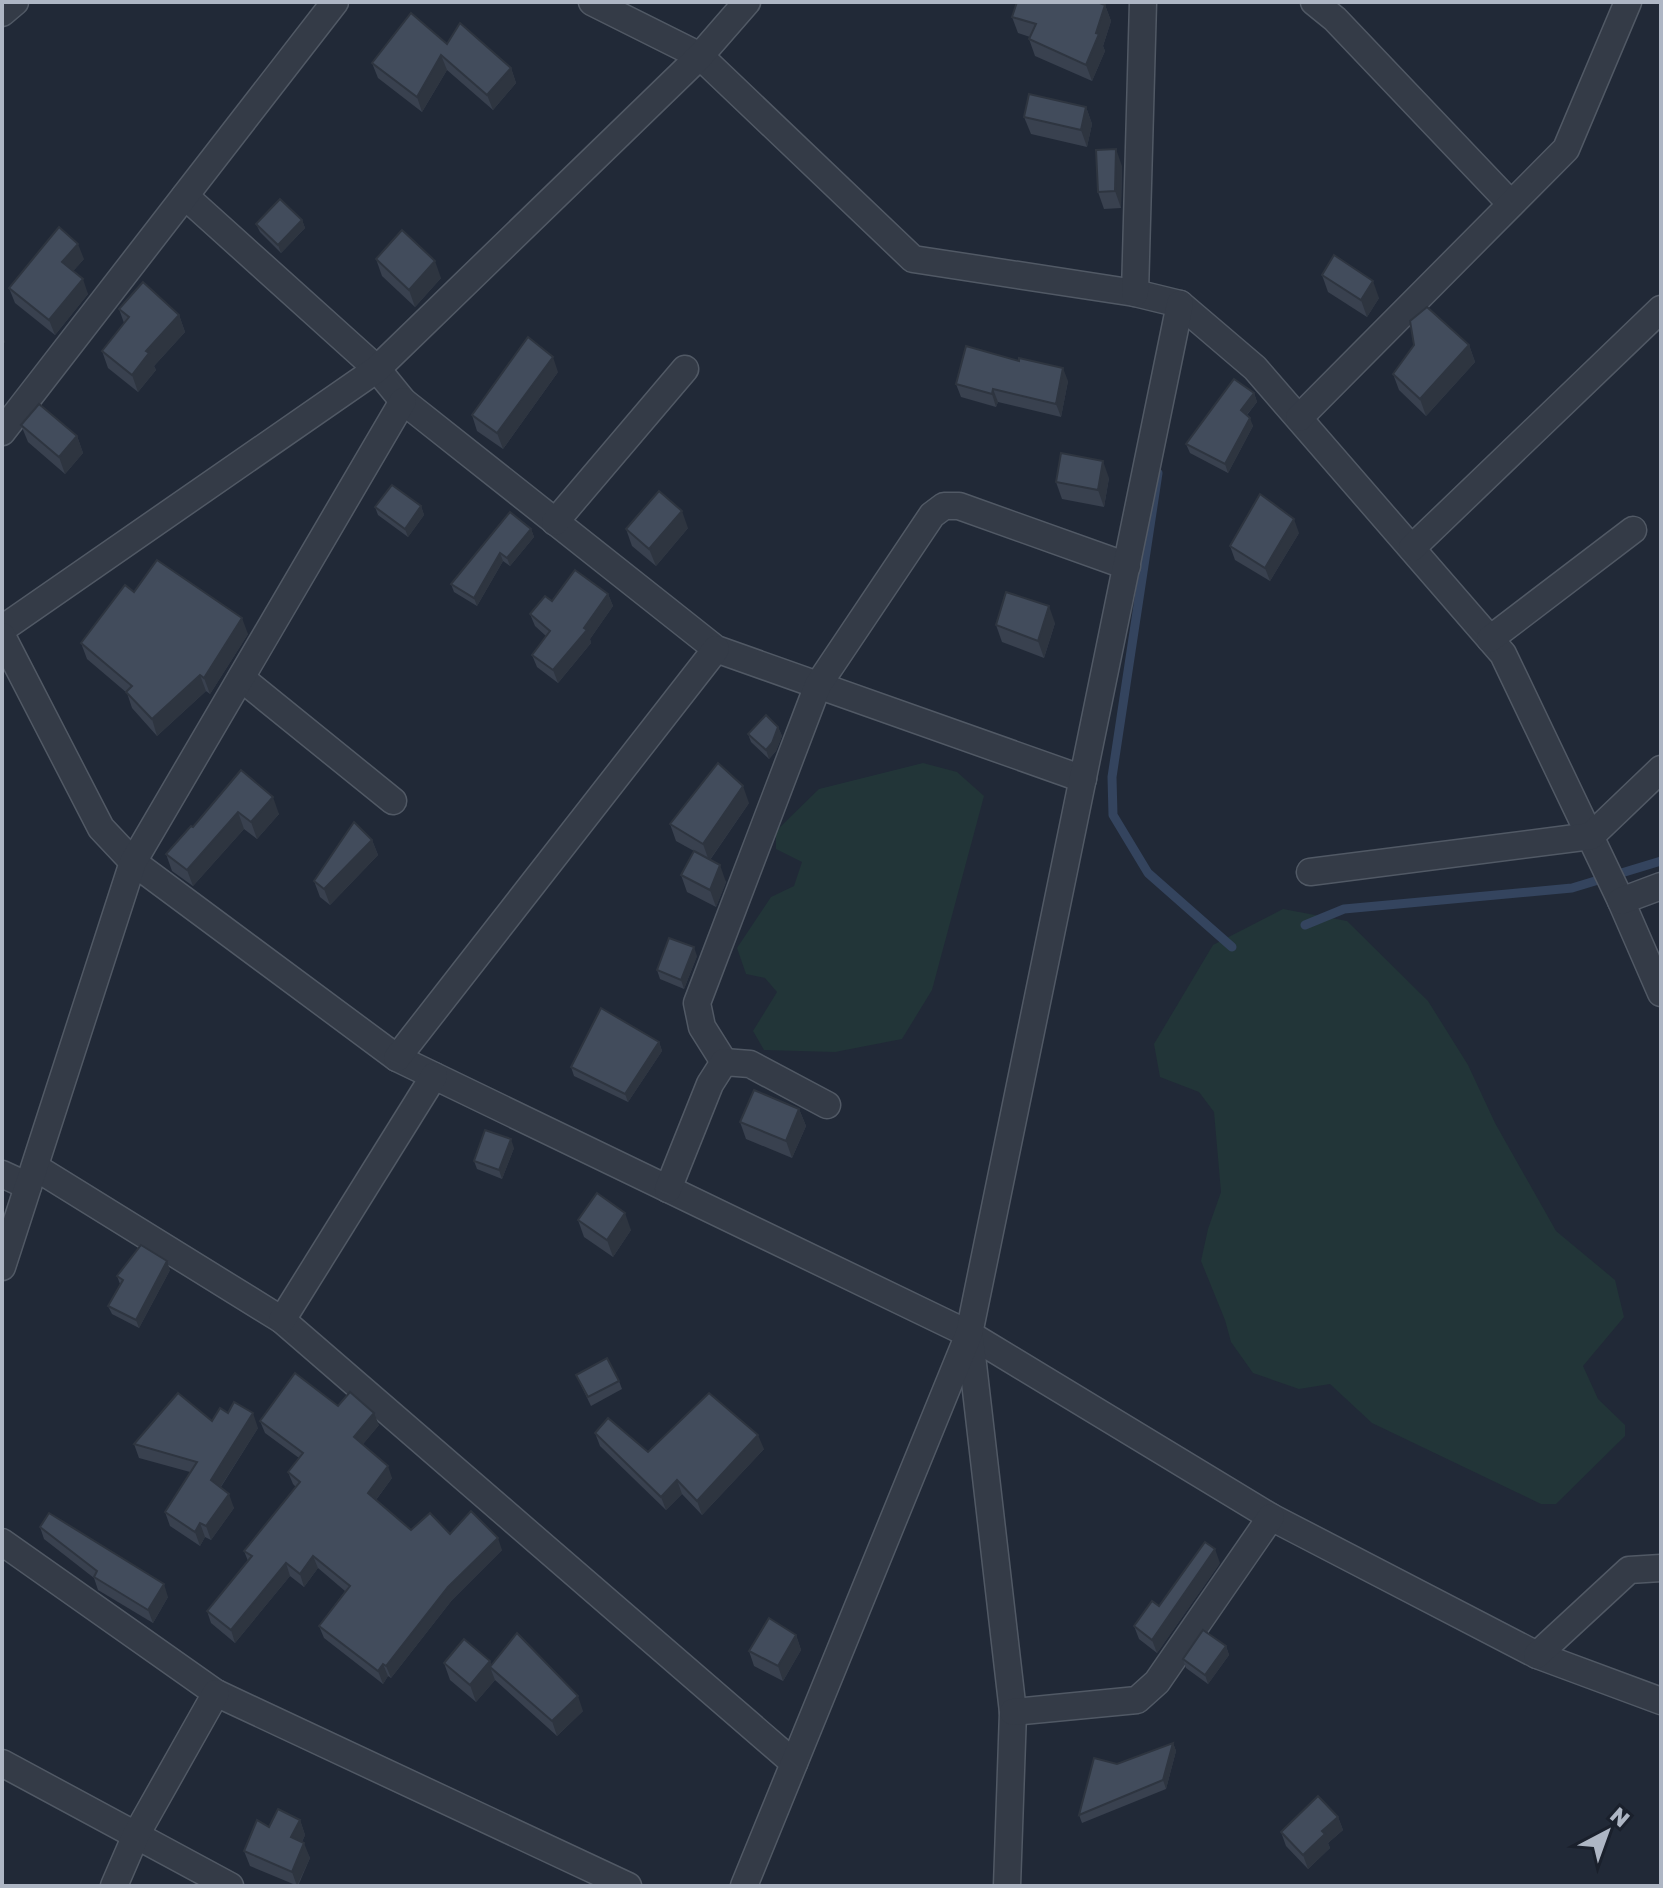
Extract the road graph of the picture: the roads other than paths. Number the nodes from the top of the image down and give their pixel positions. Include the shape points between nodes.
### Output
1 (15, 2) edge
2 (335, 2) edge
3 (592, 2) edge
4 (747, 2) edge
5 (1143, 2) edge
6 (1314, 2) edge
7 (1628, 2) edge
8 (2, 13) edge
9 (700, 56) junction
10 (185, 196) junction
11 (1511, 204) junction
12 (1135, 293) junction
13 (1180, 304) junction
14 (1661, 309) edge
15 (377, 369) junction
16 (685, 369) dead end
17 (403, 401) junction
18 (1299, 418) junction
19 (2, 432) edge
20 (555, 522) junction
21 (1633, 530) dead end
22 (1412, 548) junction
23 (1127, 566) junction
24 (2, 629) edge
25 (2, 636) edge
26 (1490, 639) junction
27 (716, 649) junction
28 (241, 678) junction
29 (818, 685) junction
30 (1661, 769) edge
31 (1083, 779) junction
32 (393, 801) dead end
33 (1591, 836) junction
34 (133, 862) junction
35 (1310, 872) dead end
36 (1661, 886) edge
37 (1621, 901) junction
38 (1661, 993) edge
39 (397, 1058) junction
40 (724, 1062) junction
41 (434, 1076) junction
42 (827, 1105) dead end
43 (2, 1174) edge
44 (32, 1177) junction
45 (668, 1189) junction
46 (2, 1267) edge
47 (282, 1320) junction
48 (969, 1334) junction
49 (1271, 1517) junction
50 (2, 1542) edge
51 (1661, 1568) edge
52 (1537, 1655) junction
53 (216, 1693) junction
54 (1661, 1701) edge
55 (1013, 1712) junction
56 (2, 1763) edge
57 (794, 1763) junction
58 (136, 1835) junction
59 (114, 1886) edge
60 (230, 1886) edge
61 (628, 1886) edge
62 (744, 1886) edge
63 (1007, 1886) edge

1 - 8 street
2 - 10 street
3 - 9 street
4 - 9 street
5 - 12 street
6 - 11 street
7 - 11 street via 1566,149
9 - 12 street via 913,259
9 - 15 street
10 - 15 street
10 - 19 street
11 - 18 street
12 - 13 street
13 - 18 street via 1255,368
13 - 23 street
14 - 22 street
15 - 17 street
15 - 24 street
16 - 20 street
17 - 20 street
17 - 28 street
18 - 22 street
20 - 27 street
21 - 26 street
22 - 26 street
23 - 29 street via 959,506 944,506 932,515
23 - 31 street
25 - 34 street via 101,828
26 - 33 street via 1503,654
27 - 29 street
27 - 39 street
28 - 32 street
28 - 34 street
29 - 31 street
29 - 40 street via 697,1003 702,1027
30 - 33 street
31 - 48 street
33 - 35 street
33 - 37 street
34 - 39 street
34 - 44 street
36 - 37 street
37 - 38 street
39 - 41 street
40 - 42 street via 750,1064
40 - 45 street
41 - 45 street
41 - 47 street
43 - 44 street
44 - 46 street
44 - 47 street
45 - 48 street
47 - 57 street
48 - 49 street
48 - 55 street
48 - 57 street
49 - 52 street
49 - 55 street via 1157,1682 1137,1700
50 - 53 street
51 - 52 street via 1629,1570
52 - 54 street
53 - 58 street
53 - 61 street
55 - 63 street
56 - 58 street
57 - 62 street
58 - 59 street
58 - 60 street

